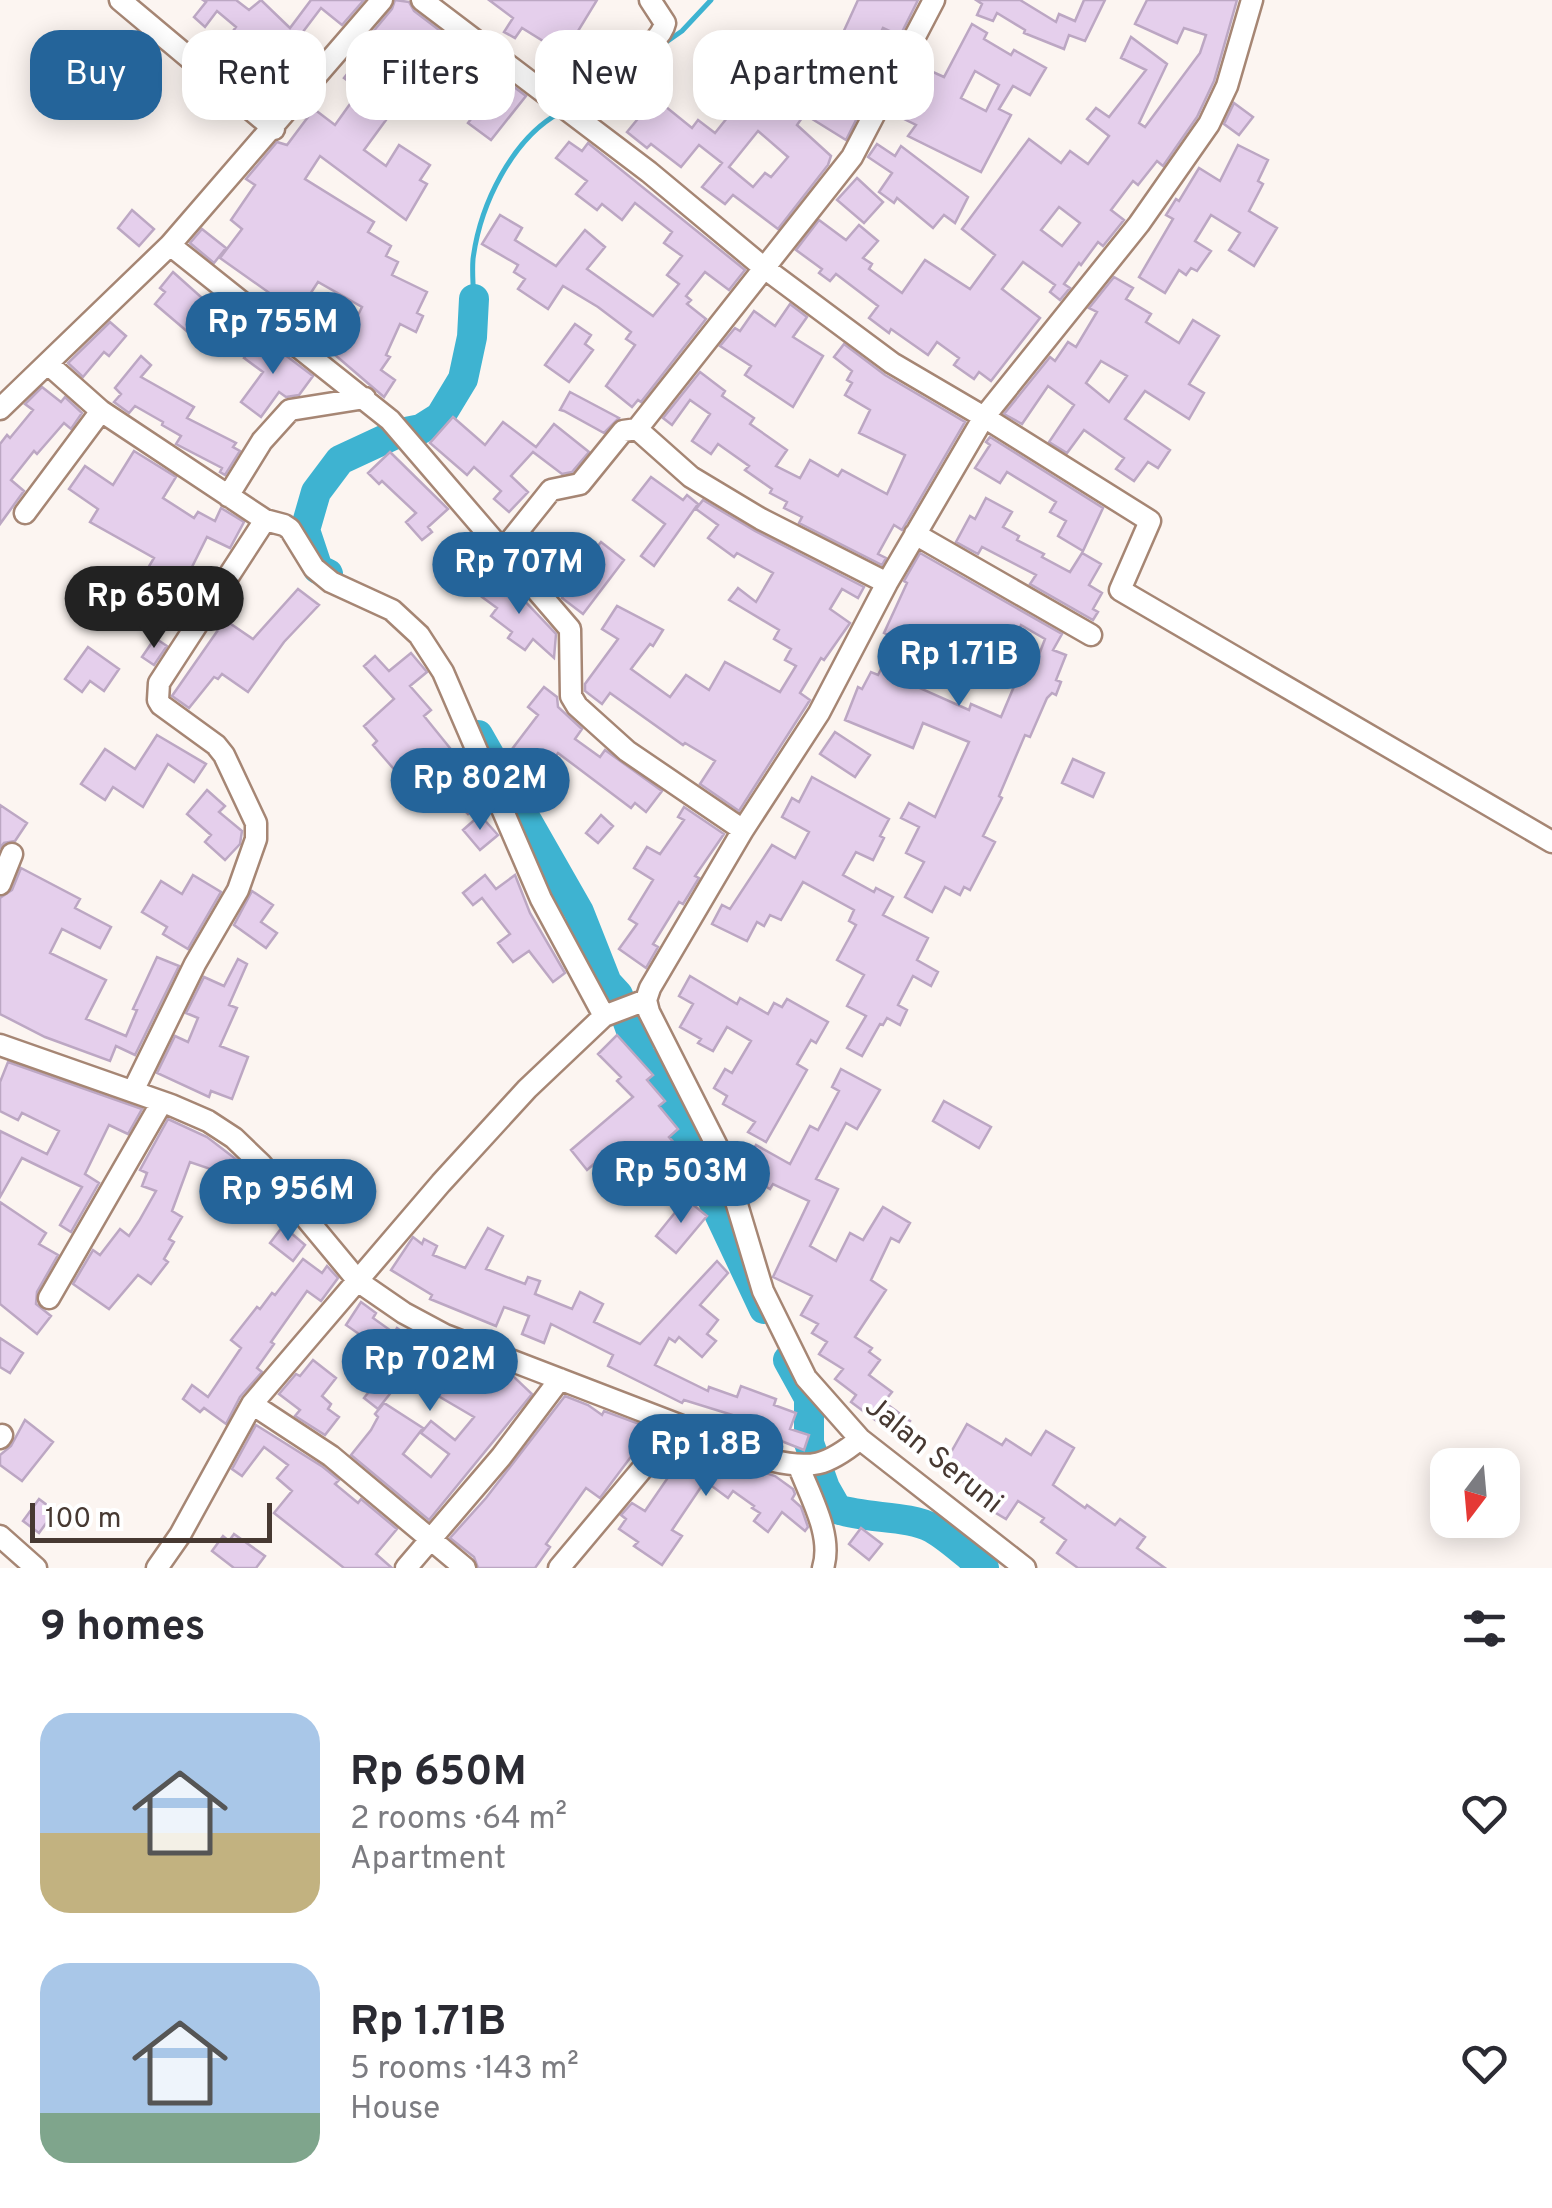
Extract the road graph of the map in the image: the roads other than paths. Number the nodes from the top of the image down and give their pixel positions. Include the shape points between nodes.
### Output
1 (120, 0) edge
2 (382, 0) edge
3 (422, 0) edge
4 (650, 0) edge
5 (934, 0) edge
6 (1252, 0) edge
7 (663, 30) edge
8 (535, 86) edge
9 (581, 120) edge
10 (274, 128) junction
11 (170, 245) junction
12 (763, 267) junction
13 (48, 364) junction
14 (365, 398) junction
15 (0, 409) edge
16 (101, 411) junction
17 (984, 416) junction
18 (637, 429) junction
19 (228, 496) junction
20 (24, 513) dead end
21 (265, 520) junction
22 (916, 534) junction
23 (503, 550) junction
24 (887, 582) junction
25 (1090, 635) dead end
26 (743, 830) junction
27 (1552, 842) edge
28 (12, 854) dead end
29 (0, 884) edge
30 (624, 1007) junction
31 (0, 1045) edge
32 (133, 1091) junction
33 (162, 1102) junction
34 (359, 1282) junction
35 (49, 1298) dead end
36 (560, 1379) junction
37 (252, 1404) junction
38 (679, 1426) junction
39 (860, 1439) junction
40 (813, 1465) junction
41 (0, 1536) edge
42 (430, 1539) junction
43 (36, 1568) edge
44 (156, 1568) edge
45 (406, 1568) edge
46 (465, 1568) edge
47 (559, 1568) edge
48 (823, 1568) edge
49 (1025, 1568) edge

1 - 10 street
2 - 10 street
3 - 8 street
4 - 7 street via 666,23
5 - 12 street via 852,157
6 - 17 street via 1210,124
9 - 12 street
10 - 11 street
11 - 13 street
11 - 14 street
12 - 17 street via 892,363
12 - 18 street
13 - 15 street
13 - 16 street, Jalan Seruni
14 - 19 street via 290,410
14 - 23 street
16 - 19 street, Jalan Seruni
16 - 20 street
17 - 22 street
17 - 27 street via 1150,521 1120,590
18 - 23 street via 623,432 580,484 551,490
18 - 24 street via 705,485
19 - 21 street, Jalan Seruni
21 - 30 street, Jalan Seruni via 284,524 331,582 392,610 420,635 443,672 542,900
21 - 32 street via 159,684 161,704 224,755 256,823 256,839 238,890
22 - 24 street
22 - 25 street
23 - 26 street via 570,629 571,696 577,706 627,751
24 - 26 street via 820,713
26 - 30 street via 650,988
28 - 29 street
30 - 34 street via 515,1102
30 - 39 street, Jalan Seruni via 649,1012 723,1158 787,1346 826,1404
31 - 32 street
32 - 33 street
33 - 34 street via 234,1138
33 - 35 street
34 - 36 street via 445,1335
34 - 37 street
36 - 38 street
36 - 42 street
37 - 42 street via 330,1456
37 - 44 street
38 - 40 street via 770,1460
38 - 47 street
39 - 40 street
39 - 49 street, Jalan Seruni
40 - 48 street via 827,1554
41 - 43 street
42 - 45 street
42 - 46 street

